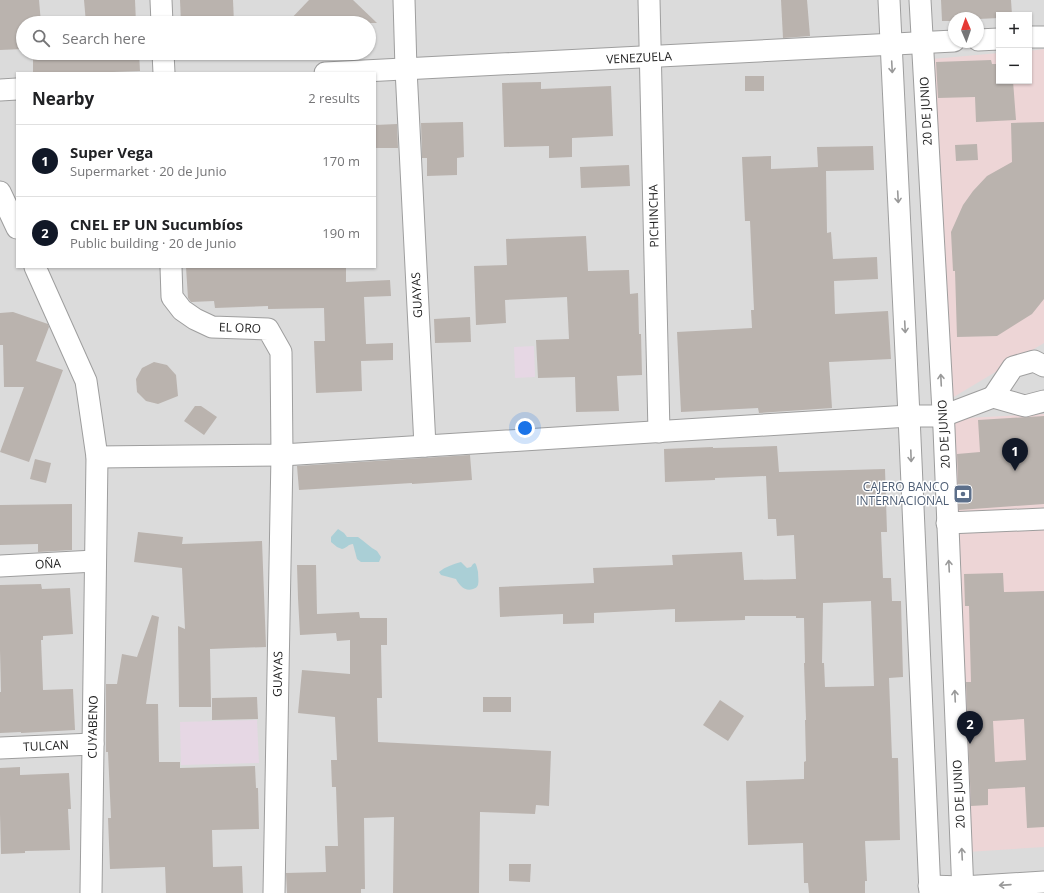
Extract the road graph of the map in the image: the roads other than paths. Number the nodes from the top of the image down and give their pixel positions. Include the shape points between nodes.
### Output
1 (161, 0) edge
2 (404, 0) edge
3 (649, 0) edge
4 (889, 0) edge
5 (920, 0) edge
6 (162, 16) edge
7 (1032, 37) edge
8 (1044, 37) edge
9 (996, 39) edge
10 (984, 40) edge
11 (948, 41) edge
12 (922, 43) junction
13 (891, 45) junction
14 (651, 57) junction
15 (163, 60) edge
16 (406, 69) junction
17 (164, 72) edge
18 (345, 72) edge
19 (16, 89) edge
20 (0, 90) edge
21 (0, 192) edge
22 (16, 226) edge
23 (35, 268) edge
24 (171, 268) edge
25 (1044, 366) edge
26 (993, 398) junction
27 (1044, 401) edge
28 (909, 416) junction
29 (943, 416) junction
30 (659, 432) junction
31 (425, 446) junction
32 (282, 455) junction
33 (97, 457) junction
34 (1044, 519) edge
35 (947, 523) junction
36 (95, 561) junction
37 (0, 566) edge
38 (93, 744) junction
39 (0, 748) edge
40 (1044, 882) edge
41 (930, 890) edge
42 (963, 890) edge
43 (91, 893) edge
44 (274, 893) edge

1 - 6 street
2 - 16 street, GUAYAS
3 - 14 street, PICHINCHA
4 - 13 street
5 - 12 street, 20 DE JUNIO
7 - 8 street
9 - 10 street
11 - 12 street, VENEZUELA
12 - 13 street, VENEZUELA
29 -> 12 street, 20 DE JUNIO
13 - 14 street, VENEZUELA
13 -> 28 street
14 - 16 street, VENEZUELA
14 - 30 street, PICHINCHA
15 - 17 street
16 - 18 street, VENEZUELA
16 - 31 street, GUAYAS
19 - 20 street
21 - 22 street
23 - 33 street, CUYABENO via 86,381
24 - 32 street, EL ORO via 172,297 182,310 195,319 212,327 268,329 281,352
25 - 26 street via 1034,361 1013,367
26 - 27 street via 1025,406
26 - 29 street
28 - 29 street
28 - 30 street
28 -> 41 street
29 - 35 street, 20 DE JUNIO
30 - 31 street
31 - 32 street
32 - 33 street
32 - 44 street, GUAYAS
33 - 36 street, CUYABENO
34 - 35 street
42 -> 35 street, 20 DE JUNIO
36 - 37 street, OÑA
36 - 38 street, CUYABENO
38 - 39 street, TULCAN
38 - 43 street, CUYABENO
40 -> 42 street
41 - 42 street

